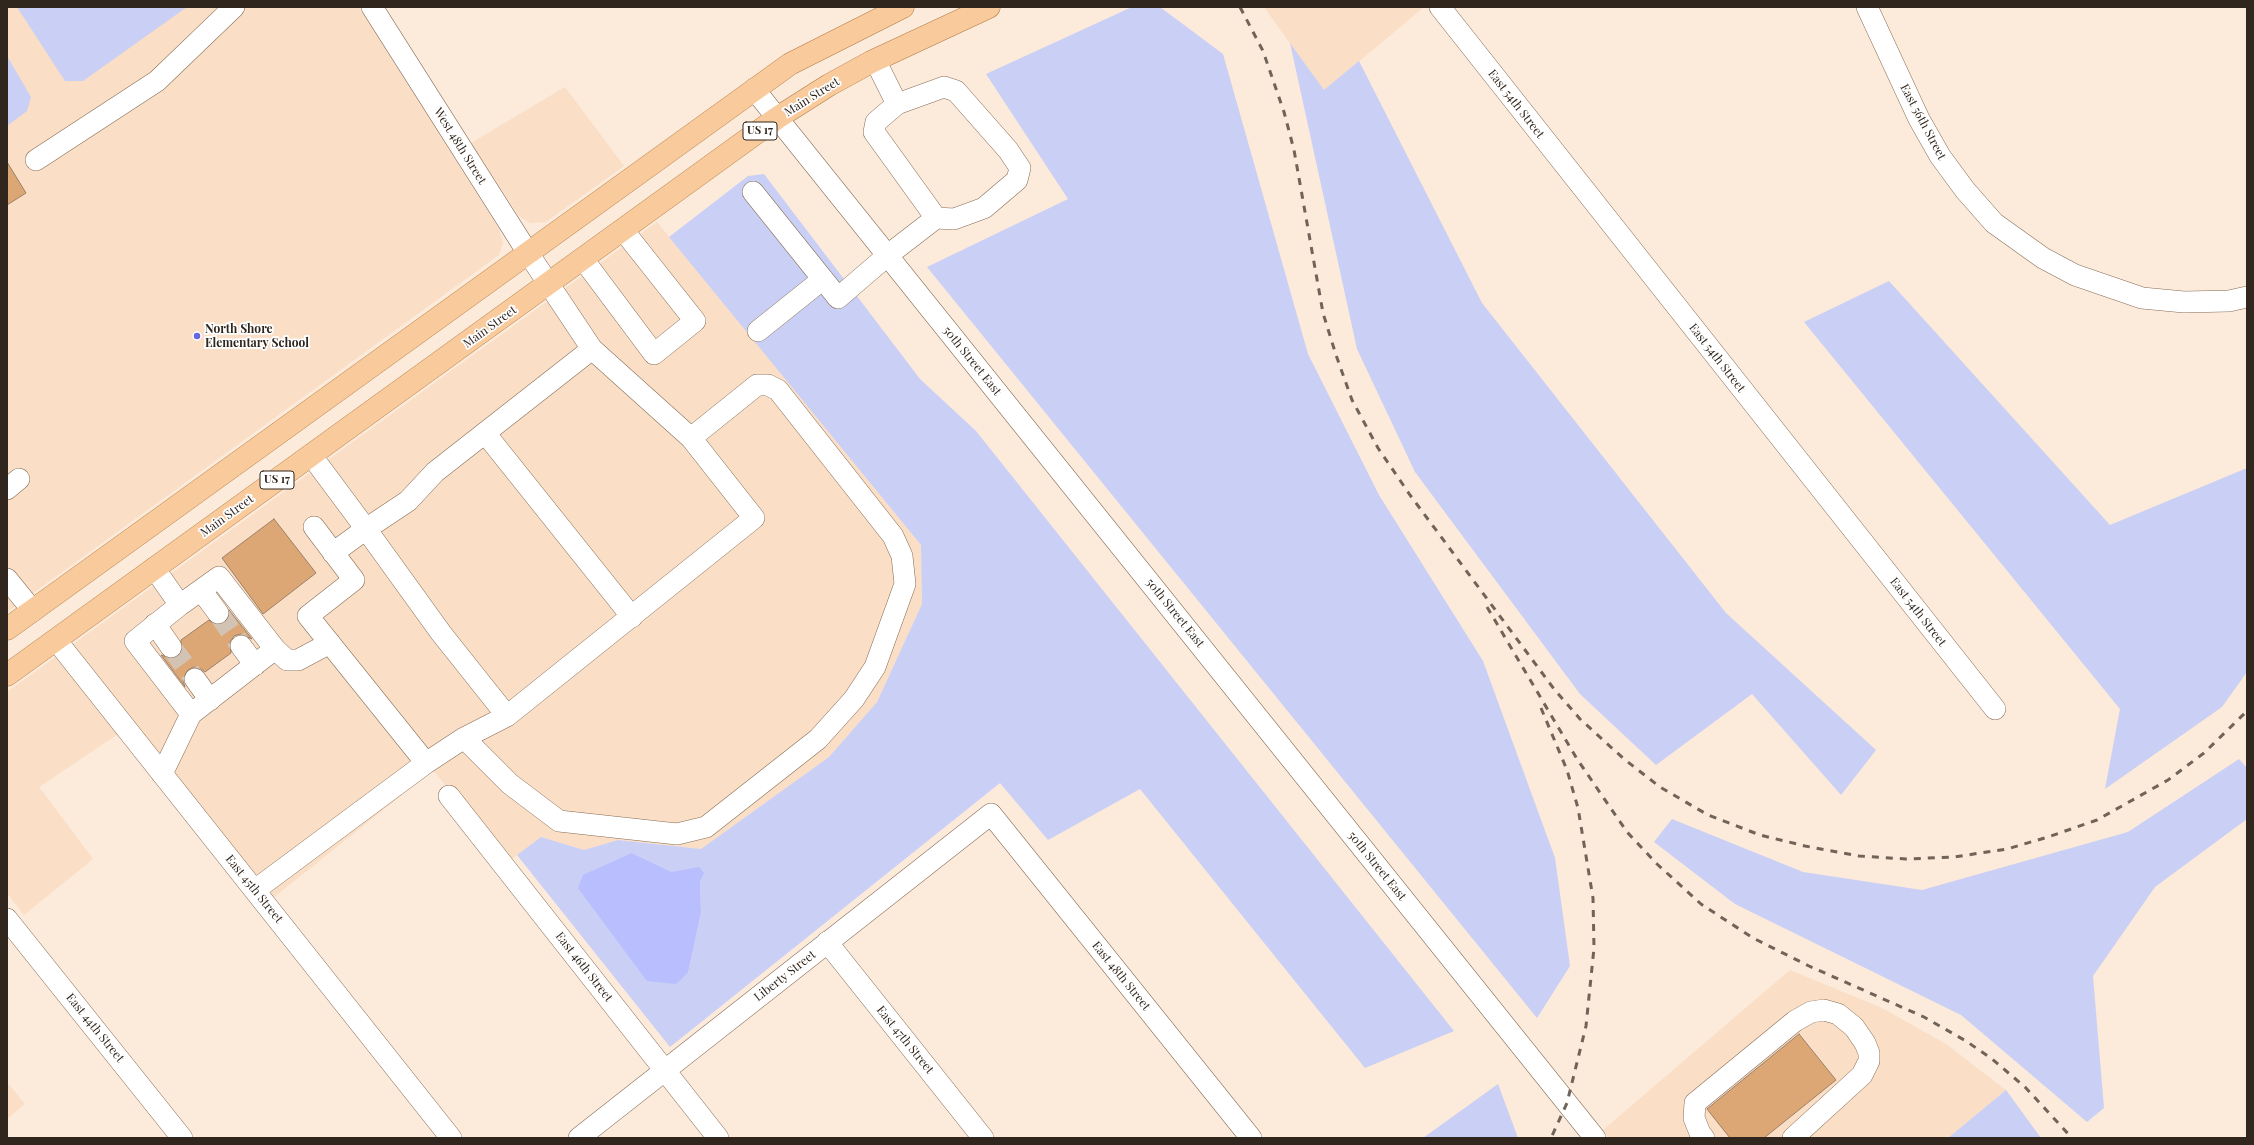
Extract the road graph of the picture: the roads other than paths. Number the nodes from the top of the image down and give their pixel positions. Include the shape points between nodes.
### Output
1 (234, 7) edge
2 (372, 7) edge
3 (903, 7) edge
4 (989, 7) edge
5 (1440, 7) edge
6 (1867, 7) edge
7 (875, 60) junction
8 (754, 90) junction
9 (897, 104) junction
10 (778, 118) junction
11 (36, 160) dead end
12 (753, 192) dead end
13 (936, 218) junction
14 (623, 230) junction
15 (528, 253) junction
16 (888, 255) junction
17 (583, 259) junction
18 (823, 279) junction
19 (548, 284) junction
20 (2247, 298) edge
21 (758, 331) dead end
22 (592, 349) junction
23 (485, 433) junction
24 (691, 438) junction
25 (312, 455) junction
26 (314, 527) dead end
27 (366, 529) junction
28 (334, 553) junction
29 (154, 568) junction
30 (7, 579) edge
31 (201, 590) junction
32 (180, 605) junction
33 (32, 611) junction
34 (218, 613) tunnel mouth
35 (632, 617) junction
36 (155, 624) junction
37 (7, 629) edge
38 (56, 640) junction
39 (330, 643) junction
40 (241, 646) tunnel mouth
41 (171, 648) tunnel mouth
42 (275, 649) junction
43 (255, 665) junction
44 (7, 675) edge
45 (195, 680) tunnel mouth
46 (210, 700) junction
47 (1995, 709) dead end
48 (191, 714) junction
49 (508, 716) junction
50 (464, 738) junction
51 (426, 763) junction
52 (162, 774) junction
53 (449, 796) dead end
54 (991, 814) joint
55 (255, 890) junction
56 (7, 918) edge
57 (827, 942) junction
58 (665, 1071) junction
59 (182, 1138) edge
60 (451, 1138) edge
61 (579, 1138) edge
62 (718, 1138) edge
63 (983, 1138) edge
64 (1251, 1138) edge
65 (1595, 1138) edge
66 (1704, 1138) edge
67 (1793, 1138) edge

1 - 11 street via 156,81
2 - 15 street, West 48th Street
3 - 8 main road via 797,60
4 - 7 main road, Main Street / US 17
5 - 47 street, East 54th Street
6 - 20 street, East 56th Street via 1919,119 1940,156 1994,223 2043,258 2101,286 2142,298 2184,302
7 - 9 street
7 - 10 main road, Main Street / US 17
8 - 10 street, 50th Street East
8 - 15 main road
9 - 13 street via 876,122 874,132
9 - 13 street via 944,87 956,91 1008,150 1020,168 1017,180 984,208 954,218
10 - 14 main road, Main Street / US 17
10 - 16 street, 50th Street East
12 - 18 street
13 - 16 street
14 - 17 main road, Main Street / US 17
14 - 17 street via 695,321 654,354
15 - 19 street, West 48th Street
15 - 33 main road
16 - 18 street via 838,298
16 - 65 street, 50th Street East
17 - 19 main road, Main Street / US 17
18 - 21 street
19 - 22 street, West 48th Street
19 - 25 main road, Main Street / US 17
22 - 23 street
22 - 24 street, West 48th Street
23 - 27 street via 436,472 408,501
23 - 35 street
24 - 35 street, West 48th Street via 754,518
24 - 50 street via 757,385 768,385 778,390 893,536 902,556 906,584 875,667 854,699 818,739 706,827 677,834 559,821 510,784
25 - 27 street
25 - 29 main road, Main Street / US 17
26 - 28 street
27 - 28 street
27 - 49 street via 441,633
28 - 39 street via 354,580 308,616
29 - 32 street
29 - 38 main road, Main Street / US 17
30 - 33 street
31 - 32 street
31 - 34 street
31 - 42 street via 219,577
32 - 36 street
33 - 37 main road
35 - 49 street
36 - 41 street
36 - 48 street via 134,641
38 - 44 main road, Main Street / US 17
38 - 52 street, East 45th Street
39 - 42 street via 298,660 287,660
39 - 51 street
40 - 43 street
42 - 43 street
43 - 46 street
45 - 46 street
46 - 48 street
48 - 52 street
49 - 50 street
50 - 51 street
51 - 55 street
52 - 55 street, East 45th Street
53 - 58 street, East 46th Street
54 - 57 street, Liberty Street
54 - 64 street, East 48th Street
55 - 60 street, East 45th Street
56 - 59 street, East 44th Street
57 - 58 street, Liberty Street
57 - 63 street, East 47th Street
58 - 61 street, Liberty Street
58 - 62 street, East 46th Street
66 - 67 street via 1694,1118 1695,1103 1795,1021 1810,1012 1824,1010 1838,1014 1854,1027 1865,1043 1869,1061 1862,1075

